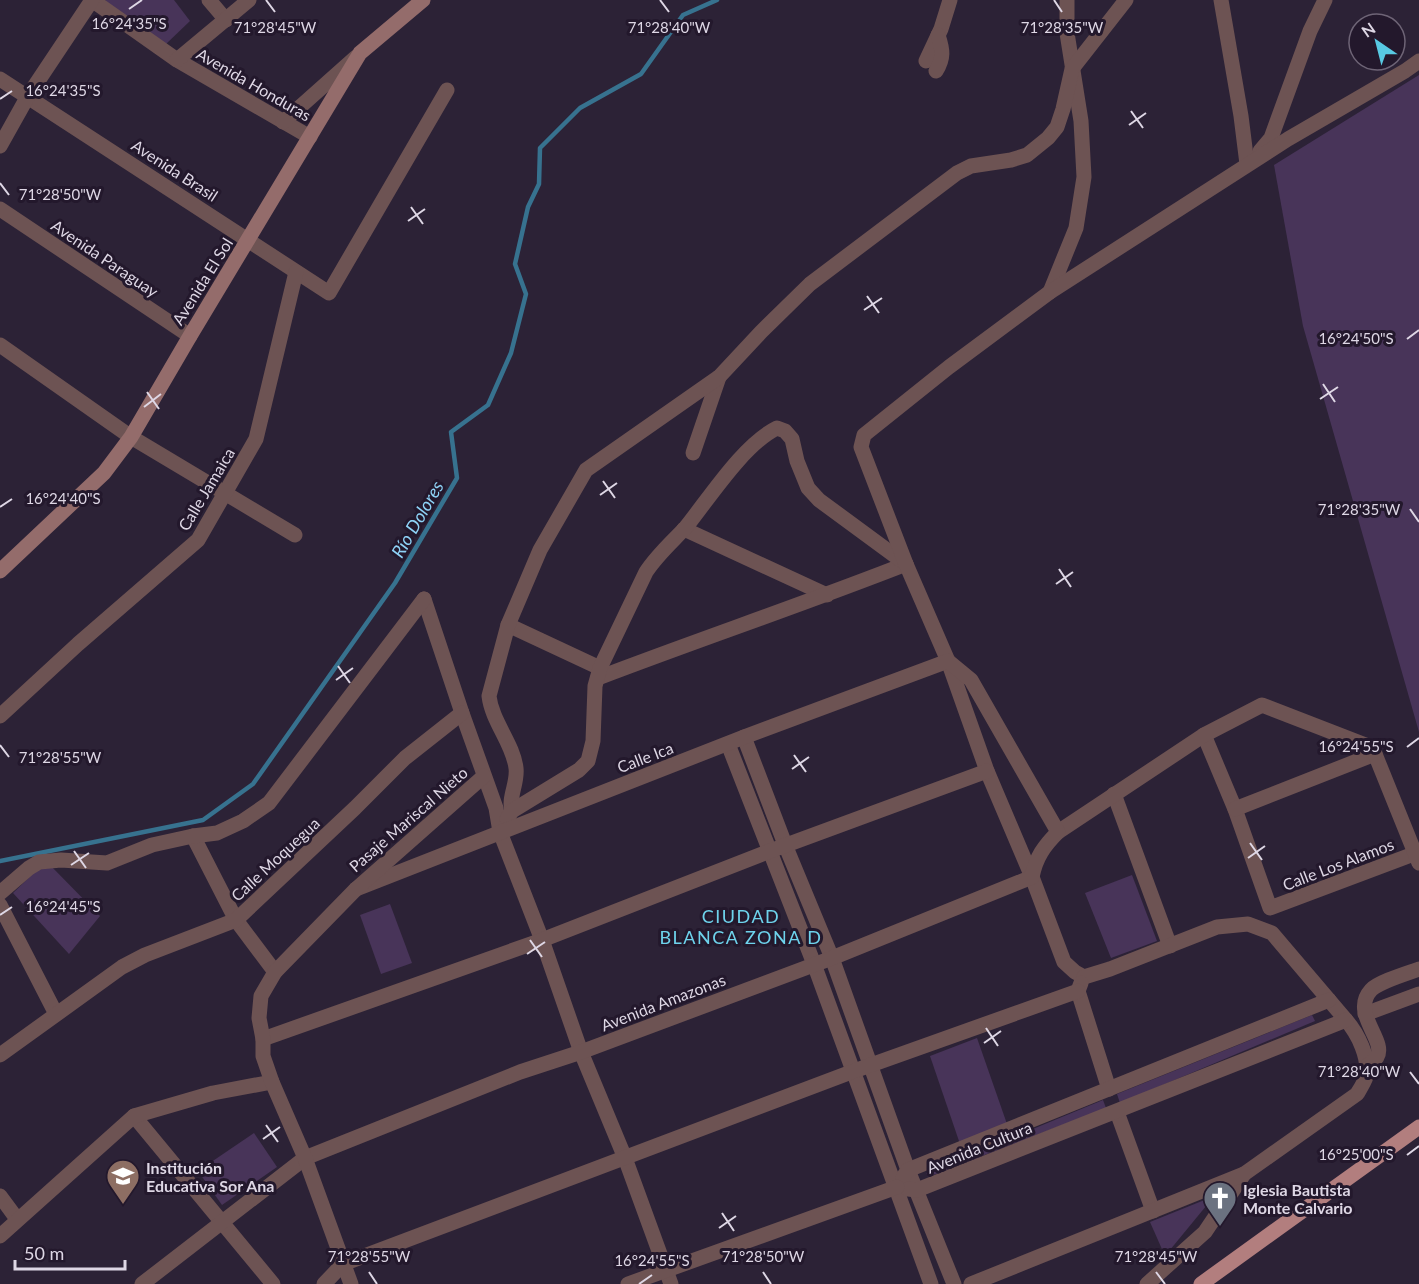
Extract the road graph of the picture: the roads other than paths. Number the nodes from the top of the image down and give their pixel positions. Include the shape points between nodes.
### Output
1 (92, 0) edge
2 (209, 0) edge
3 (249, 0) edge
4 (423, 0) edge
5 (950, 0) edge
6 (1067, 0) edge
7 (1126, 0) edge
8 (1221, 0) edge
9 (1324, 0) edge
10 (226, 20) junction
11 (360, 53) junction
12 (177, 60) junction
13 (1419, 61) edge
14 (931, 66) dead end
15 (1072, 69) junction
16 (0, 79) edge
17 (447, 90) dead end
18 (28, 96) junction
19 (283, 122) junction
20 (310, 137) junction
21 (0, 146) edge
22 (1247, 164) junction
23 (0, 209) edge
24 (248, 240) junction
25 (296, 272) junction
26 (1050, 292) junction
27 (190, 336) junction
28 (0, 345) edge
29 (719, 377) junction
30 (131, 437) junction
31 (693, 453) dead end
32 (225, 495) junction
33 (684, 529) junction
34 (295, 535) dead end
35 (906, 564) junction
36 (0, 571) edge
37 (827, 595) junction
38 (508, 625) junction
39 (948, 662) junction
40 (599, 673) junction
41 (462, 713) junction
42 (0, 716) edge
43 (1204, 735) junction
44 (744, 737) junction
45 (728, 744) junction
46 (1375, 754) junction
47 (987, 771) junction
48 (484, 776) junction
49 (1114, 794) junction
50 (1235, 809) junction
51 (512, 811) junction
52 (500, 832) junction
53 (1058, 832) junction
54 (193, 836) junction
55 (786, 847) junction
56 (770, 851) junction
57 (1418, 856) edge
58 (1032, 877) junction
59 (356, 889) junction
60 (0, 893) edge
61 (0, 905) edge
62 (236, 921) junction
63 (542, 940) junction
64 (1170, 946) junction
65 (832, 958) junction
66 (814, 964) junction
67 (1419, 969) edge
68 (276, 972) junction
69 (1081, 984) junction
70 (1419, 994) edge
71 (1329, 1000) junction
72 (56, 1014) junction
73 (1365, 1014) junction
74 (1346, 1020) junction
75 (263, 1039) junction
76 (581, 1052) junction
77 (0, 1055) edge
78 (872, 1065) junction
79 (1366, 1066) junction
80 (854, 1071) junction
81 (272, 1082) junction
82 (1109, 1089) junction
83 (1116, 1112) junction
84 (134, 1116) junction
85 (1419, 1127) edge
86 (305, 1158) junction
87 (625, 1158) junction
88 (908, 1170) junction
89 (1244, 1174) junction
90 (897, 1187) junction
91 (917, 1191) junction
92 (0, 1196) edge
93 (1153, 1211) junction
94 (17, 1219) junction
95 (221, 1222) junction
96 (0, 1236) edge
97 (343, 1264) junction
98 (668, 1277) edge
99 (142, 1284) edge
100 (273, 1284) edge
101 (324, 1284) edge
102 (351, 1284) edge
103 (628, 1284) edge
104 (931, 1284) edge
105 (954, 1284) edge
106 (971, 1284) edge
107 (1147, 1284) edge
108 (1201, 1284) edge

1 - 12 street, Avenida Honduras
1 - 18 street
2 - 10 street
3 - 10 street
4 - 11 street, Avenida El Sol
5 - 14 street
6 - 15 street
7 - 15 street
8 - 22 street
9 - 22 street via 1271,138
10 - 12 street
11 - 19 street
11 - 20 street, Avenida El Sol
12 - 19 street, Avenida Honduras
13 - 22 street
15 - 26 street via 1081,121 1084,177 1076,228
15 - 29 street via 1057,127 1038,147 1027,155 971,166 957,173 810,284
16 - 18 street, Avenida Brasil
17 - 25 street, Avenida Brasil via 328,293
18 - 21 street
18 - 24 street, Avenida Brasil
19 - 20 street, Avenida Honduras
20 - 24 street, Avenida El Sol
22 - 26 street
23 - 27 street, Avenida Paraguay
24 - 25 street, Avenida Brasil
24 - 27 street, Avenida El Sol
25 - 32 street, Calle Jamaica via 256,439
26 - 35 street via 864,435 861,447
27 - 30 street, Avenida El Sol
28 - 30 street
29 - 31 street
29 - 38 street via 586,470 540,550
30 - 32 street
30 - 36 street, Avenida El Sol via 104,473
32 - 34 street
32 - 42 street, Calle Jamaica via 198,540
33 - 35 street via 752,447 777,428 792,439 808,488 819,500
33 - 37 street
33 - 40 street via 653,560
35 - 37 street
35 - 39 street
37 - 40 street
38 - 40 street
38 - 51 street via 489,696 516,769
39 - 44 street, Calle Ica
39 - 47 street
39 - 53 street via 971,680
40 - 51 street via 588,760 579,770
41 - 48 street
41 - 54 street via 424,598 269,802 217,833
41 - 62 street, Calle Moquegua via 405,758
43 - 46 street via 1262,705 1368,747
43 - 49 street
43 - 50 street
44 - 45 street, Calle Ica
44 - 55 street
45 - 52 street, Calle Ica
45 - 56 street
46 - 50 street
46 - 57 street
47 - 55 street
47 - 58 street
48 - 52 street
48 - 59 street, Pasaje Mariscal Nieto
49 - 53 street
49 - 64 street
50 - 57 street, Calle Los Alamos via 1270,908
51 - 52 street
52 - 59 street, Calle Ica
52 - 63 street
53 - 58 street via 1042,848
54 - 60 street via 152,845 107,863 39,862
54 - 62 street
55 - 56 street
55 - 65 street
56 - 63 street
56 - 66 street
58 - 65 street, Avenida Amazonas
58 - 69 street via 1064,962
59 - 68 street, Pasaje Mariscal Nieto
61 - 72 street
62 - 68 street
62 - 72 street, Calle Moquegua via 145,955
63 - 75 street
63 - 76 street
64 - 69 street
64 - 71 street via 1217,927 1248,924 1272,933
65 - 66 street, Avenida Amazonas
65 - 78 street
66 - 76 street, Avenida Amazonas
66 - 80 street
67 - 73 street via 1372,988 1365,1000
68 - 75 street, Pasaje Mariscal Nieto via 261,996 259,1018
69 - 78 street
69 - 82 street
70 - 73 street
71 - 74 street
71 - 82 street, Avenida Cultura
72 - 77 street, Calle Moquegua
73 - 79 street via 1379,1049 1377,1058
74 - 79 street via 1357,1033
74 - 83 street, Avenida Cultura
75 - 81 street, Pasaje Mariscal Nieto via 263,1056
76 - 86 street, Avenida Amazonas via 520,1072
76 - 87 street
78 - 80 street
78 - 88 street
79 - 89 street via 1365,1079 1357,1094
80 - 87 street
80 - 90 street
81 - 84 street via 213,1093
81 - 86 street, Pasaje Mariscal Nieto
82 - 88 street, Avenida Cultura
83 - 91 street, Avenida Cultura
83 - 93 street
84 - 94 street
84 - 95 street
85 - 108 main road
86 - 95 street, Avenida Amazonas
86 - 97 street, Pasaje Mariscal Nieto
87 - 97 street
87 - 98 street
88 - 90 street, Avenida Cultura
88 - 91 street
89 - 93 street
89 - 107 street via 1205,1233
90 - 91 street, Avenida Cultura
90 - 98 street
90 - 104 street
91 - 105 street
92 - 94 street
93 - 106 street
94 - 96 street
95 - 99 street, Avenida Amazonas
95 - 100 street
97 - 101 street
97 - 102 street, Pasaje Mariscal Nieto
98 - 103 street

